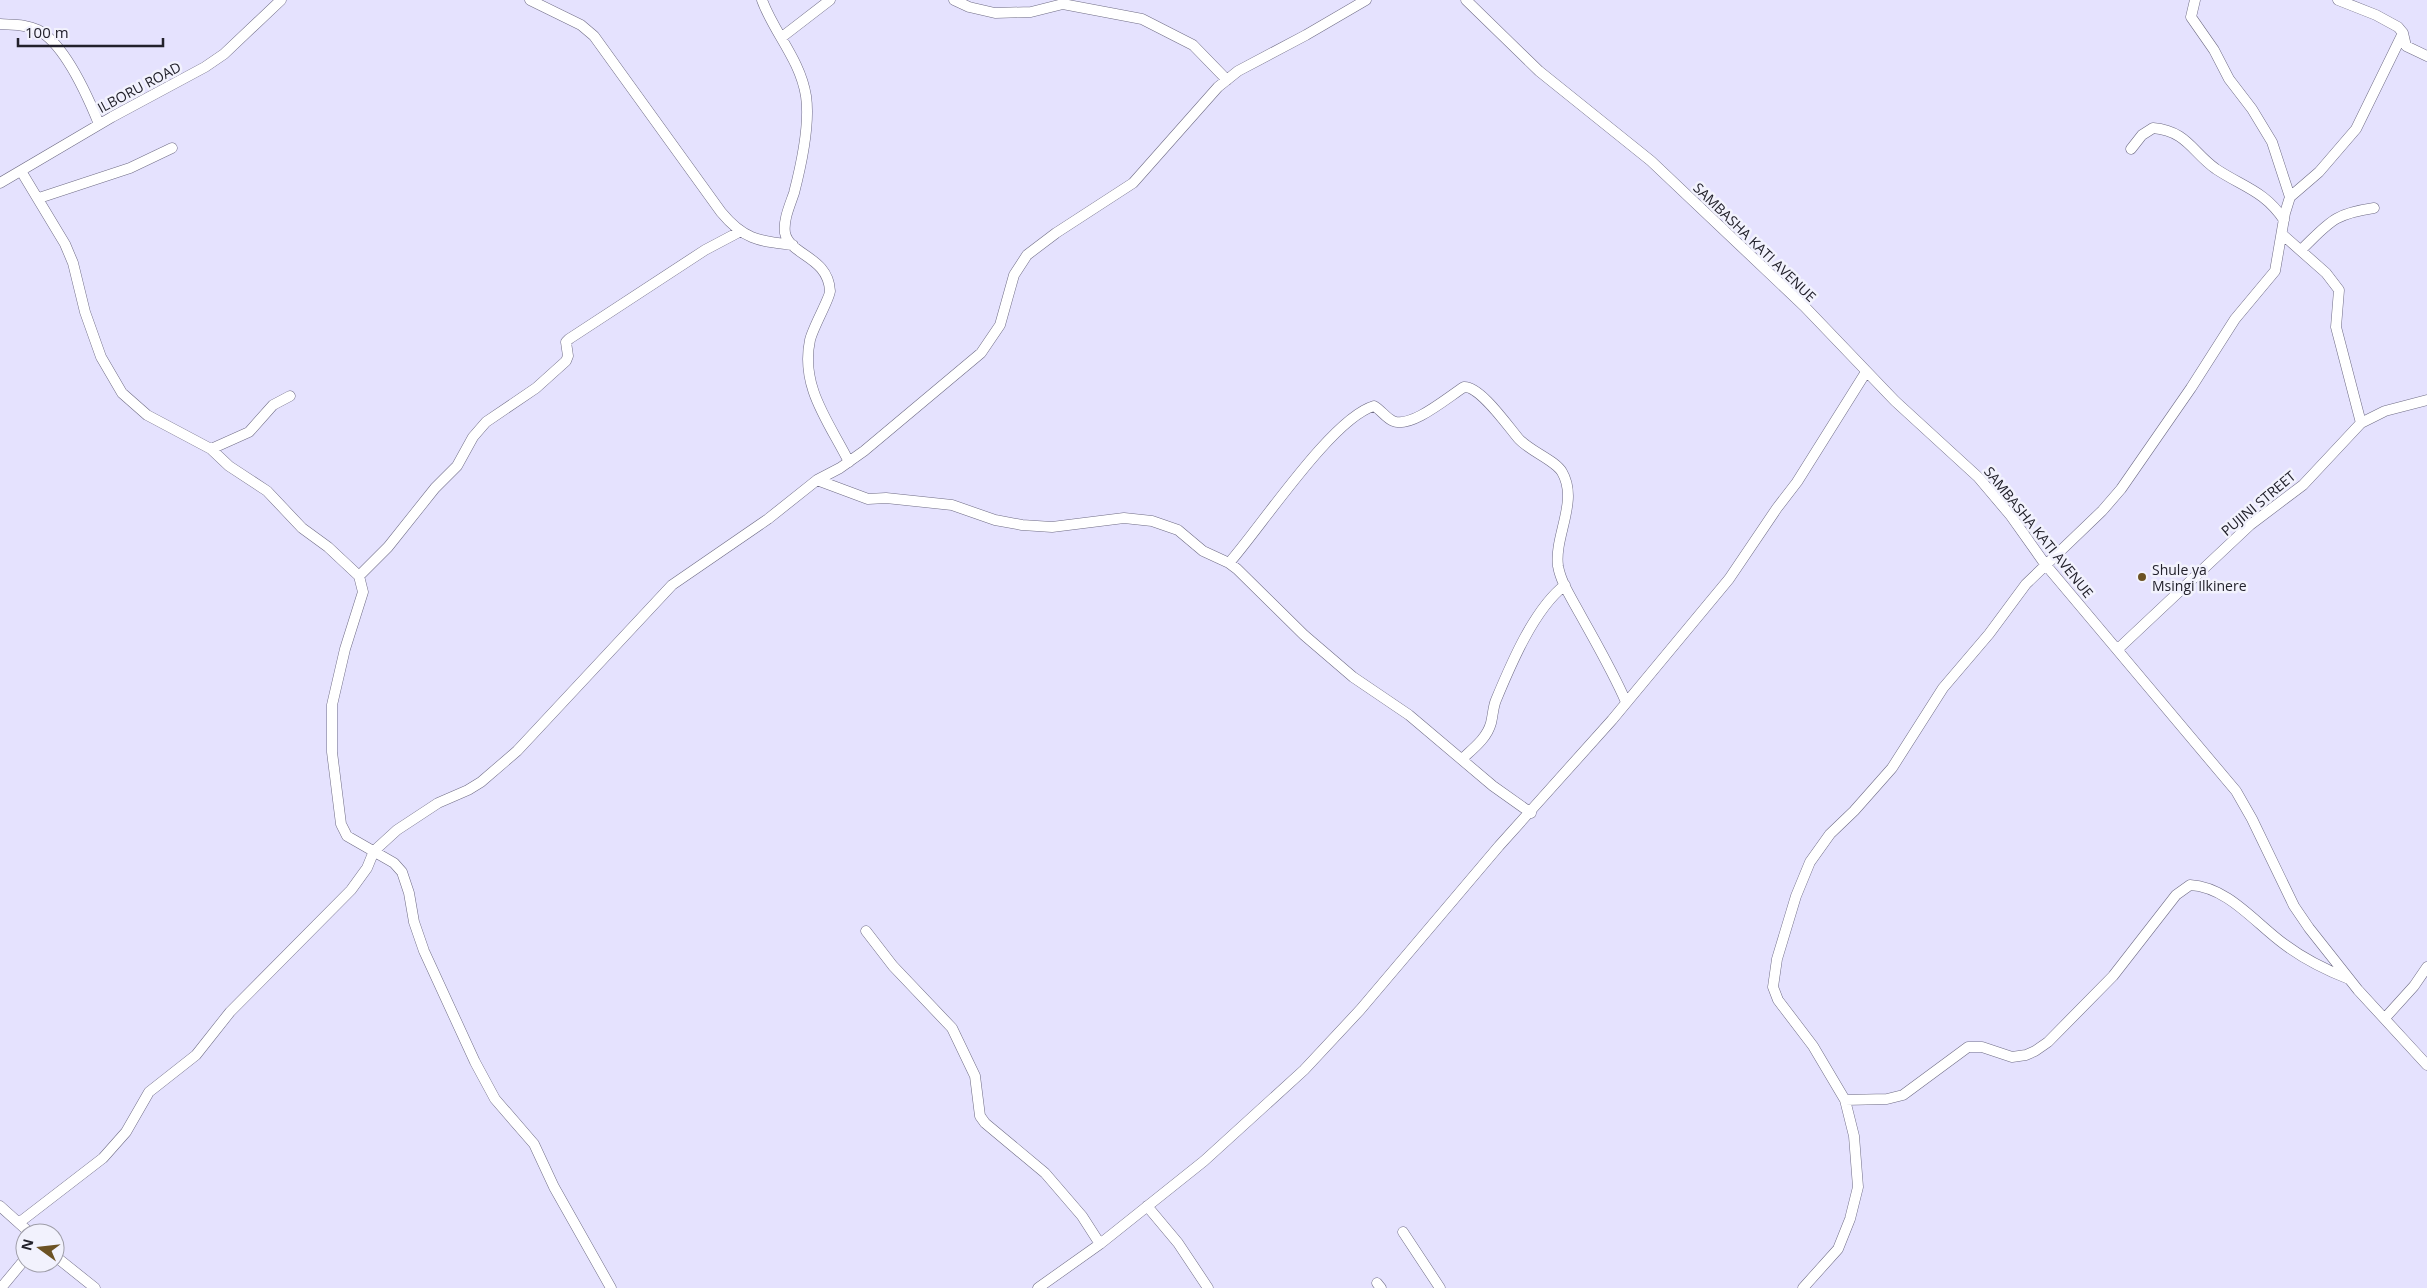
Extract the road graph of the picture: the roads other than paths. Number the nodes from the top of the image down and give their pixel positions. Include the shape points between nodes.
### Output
1 (281, 0) edge
2 (530, 0) edge
3 (762, 0) edge
4 (830, 0) edge
5 (954, 0) edge
6 (1366, 0) edge
7 (2195, 0) edge
8 (2338, 0) edge
9 (1470, 1) edge
10 (0, 24) edge
11 (2403, 33) junction
12 (782, 37) junction
13 (2427, 56) edge
14 (1227, 80) junction
15 (99, 124) junction
16 (172, 148) dead end
17 (2131, 149) dead end
18 (22, 170) junction
19 (0, 183) edge
20 (2290, 197) junction
21 (39, 198) junction
22 (2374, 208) dead end
23 (2284, 220) junction
24 (739, 232) junction
25 (2283, 235) junction
26 (793, 245) junction
27 (2301, 250) junction
28 (1866, 372) junction
29 (290, 396) dead end
30 (2427, 400) edge
31 (2360, 423) junction
32 (211, 449) junction
33 (850, 462) junction
34 (817, 480) junction
35 (1229, 563) junction
36 (2045, 564) junction
37 (359, 576) junction
38 (1565, 585) junction
39 (2118, 650) junction
40 (1626, 702) junction
41 (1463, 758) junction
42 (1531, 813) junction
43 (374, 851) junction
44 (866, 931) dead end
45 (2427, 967) edge
46 (2349, 978) junction
47 (2385, 1018) junction
48 (2427, 1065) edge
49 (1845, 1100) junction
50 (0, 1206) edge
51 (1147, 1206) junction
52 (20, 1222) joint
53 (1403, 1232) dead end
54 (1100, 1244) junction
55 (65, 1264) edge
56 (15, 1271) edge
57 (1, 1288) edge
58 (95, 1288) edge
59 (611, 1288) edge
60 (1038, 1288) edge
61 (1208, 1288) edge
62 (1440, 1288) edge
63 (1803, 1288) edge

1 - 15 street, ILBORU ROAD via 224,54
2 - 24 street via 581,25 594,36 721,212
3 - 12 street
4 - 12 street
5 - 14 street via 995,13 1024,12 1064,4 1142,19 1193,45
6 - 14 street
7 - 20 street via 2191,17 2272,142
8 - 11 street via 2389,21
9 - 28 street, SAMBASHA KATI AVENUE via 1539,71 1651,160 1804,306
10 - 15 street via 28,26 50,39 84,88
11 - 13 street via 2406,46
11 - 20 street via 2356,130 2319,172
12 - 26 street via 795,62 806,96 804,137 786,226
14 - 33 street via 1133,182 1028,255 1014,276 1000,325 988,345
15 - 18 street, ILBORU ROAD
16 - 21 street via 130,168
17 - 23 street via 2142,135 2153,128 2176,133 2188,140 2216,169 2265,197
18 - 19 street, ILBORU ROAD
18 - 21 street
20 - 23 street
21 - 32 street via 66,244 101,358 122,393 147,415
22 - 27 street via 2348,212 2333,219
23 - 25 street
24 - 26 street via 756,239
24 - 37 street via 705,250 569,339 566,342 566,361 536,388 486,422 456,466 388,547
25 - 27 street
25 - 36 street via 2275,271 2235,319 2121,489
26 - 33 street via 820,266 828,281 830,294 810,340 807,360 809,383 824,418
27 - 31 street via 2339,290 2336,327
28 - 36 street, SAMBASHA KATI AVENUE via 1994,493
28 - 40 street via 1797,482 1728,579
29 - 32 street via 273,405 249,432
30 - 31 street, PUJINI STREET via 2385,411
31 - 39 street, PUJINI STREET via 2303,485 2250,525
32 - 37 street via 229,466 267,491 302,528
33 - 34 street
34 - 35 street via 868,499 952,505 1022,526 1052,527 1124,518 1152,521 1178,530 1203,552
34 - 43 street via 768,519 672,585 496,770 468,790 438,803 397,830
35 - 38 street via 1313,458 1362,410 1374,406 1392,421 1406,422 1467,387 1494,409 1521,442 1558,466 1563,473 1567,496 1557,555
35 - 41 street via 1304,636 1353,677 1409,715
36 - 39 street, SAMBASHA KATI AVENUE
36 - 49 street via 1942,688 1892,768 1830,834 1802,879 1777,959 1773,987 1778,1000 1813,1046
37 - 43 street via 363,592 332,705 332,752 343,831
38 - 40 street
38 - 41 street via 1551,597 1520,650 1496,700 1488,731
39 - 46 street, SAMBASHA KATI AVENUE via 2236,792 2294,906
40 - 42 street
41 - 42 street
42 - 51 street via 1304,1070 1204,1162
43 - 52 street via 350,890 230,1012 196,1055 149,1092 126,1132 103,1158
43 - 59 street via 402,872 424,951 482,1076 495,1098 534,1144 554,1187
44 - 54 street via 893,966 952,1028 975,1076 980,1116 985,1123 1045,1173 1082,1216
45 - 47 street
46 - 47 street, SAMBASHA KATI AVENUE
46 - 49 street via 2301,956 2222,896 2190,885 2176,895 2113,976 2048,1042 2035,1051 2012,1057 1982,1047 1968,1047 1903,1095 1886,1099
47 - 48 street, SAMBASHA KATI AVENUE
49 - 63 street via 1857,1154 1855,1202 1838,1249
50 - 52 street
51 - 54 street
51 - 61 street via 1178,1243
53 - 62 street
54 - 60 street
55 - 58 street
56 - 57 street

